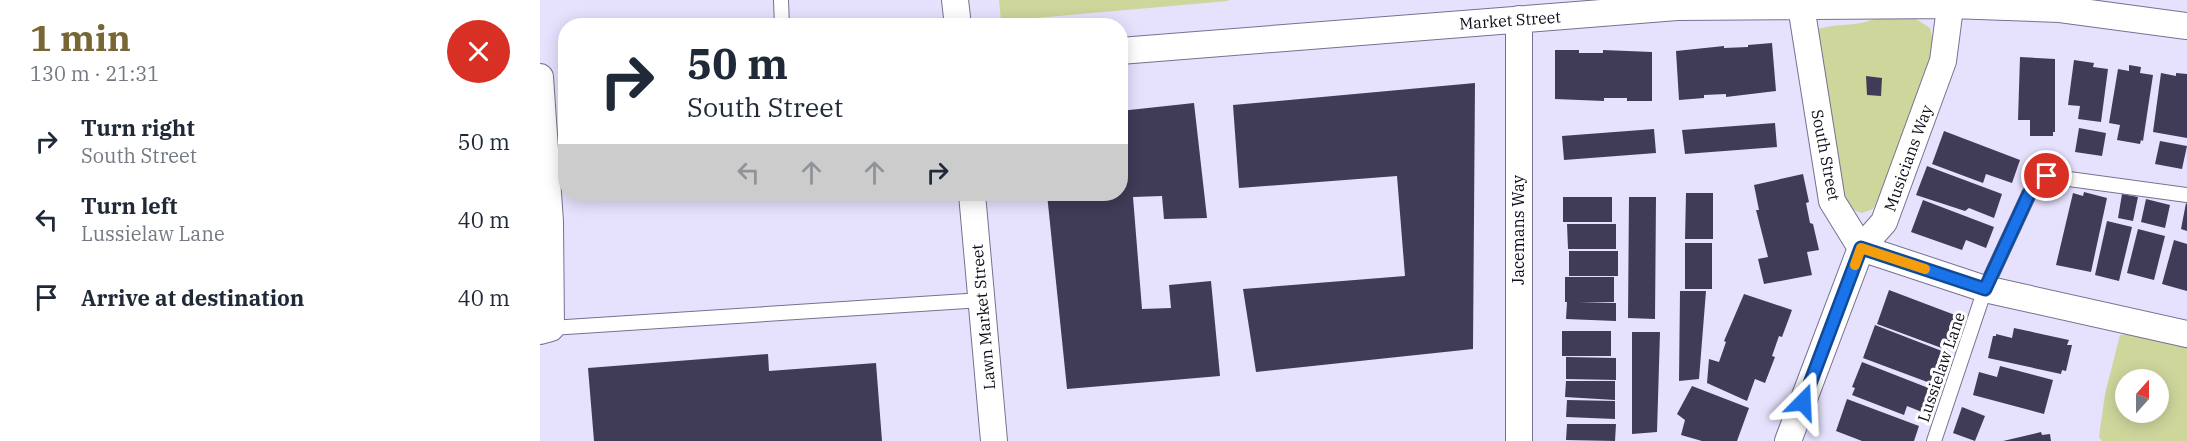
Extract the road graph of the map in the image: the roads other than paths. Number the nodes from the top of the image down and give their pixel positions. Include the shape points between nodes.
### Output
1 (781, 0) edge
2 (955, 0) edge
3 (1951, 2) edge
4 (1677, 4) edge
5 (1801, 6) junction
6 (782, 18) edge
7 (957, 18) edge
8 (1519, 19) junction
9 (2187, 26) edge
10 (1128, 50) edge
11 (540, 76) edge
12 (2187, 195) edge
13 (973, 201) edge
14 (1861, 248) junction
15 (1985, 289) junction
16 (982, 300) junction
17 (546, 330) edge
18 (2187, 334) edge
19 (994, 441) edge
20 (1519, 441) edge
21 (1788, 441) edge
22 (1934, 441) edge

1 - 6 lane
2 - 7 street
3 - 5 street, Market Street
3 - 9 street, Market Street via 2060,9
3 - 14 street, Musicians Way via 1943,61 1884,222
4 - 5 street, Market Street
4 - 8 street, Market Street
5 - 14 street, South Street via 1832,201
8 - 10 street, Market Street
8 - 20 street, Jacemans Way
11 - 17 street via 550,222
12 - 15 lane, Lussielaw Lane via 2047,176 2029,194
13 - 16 street, Lawn Market Street
14 - 15 street
14 - 21 street, Musicians Way
15 - 18 street
15 - 22 lane, Lussielaw Lane
16 - 17 lane
16 - 19 street, Lawn Market Street

